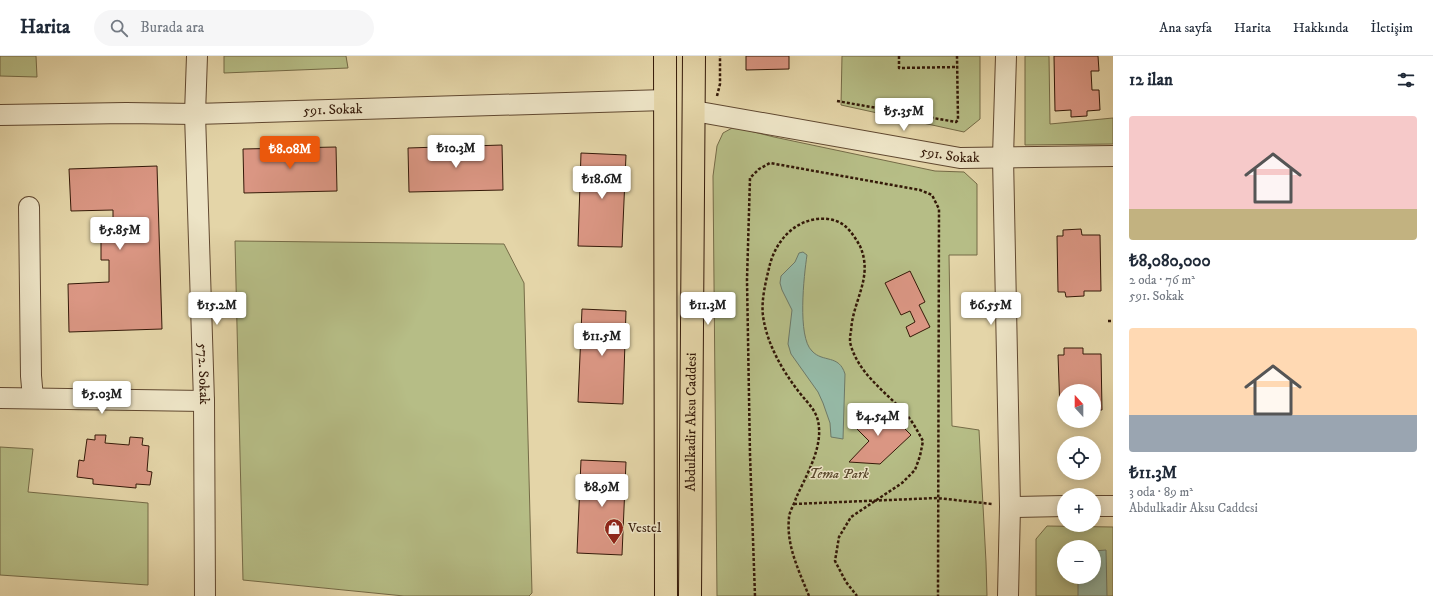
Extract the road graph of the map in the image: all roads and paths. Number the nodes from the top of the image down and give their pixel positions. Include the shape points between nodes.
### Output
1 (197, 56) edge
2 (665, 56) edge
3 (694, 56) edge
4 (899, 56) edge
5 (958, 56) edge
6 (1006, 56) edge
7 (958, 68) junction
8 (665, 100) junction
9 (837, 101) dead end
10 (694, 111) junction
11 (195, 114) junction
12 (0, 115) edge
13 (1113, 156) edge
14 (1003, 157) junction
15 (29, 207) dead end
16 (1108, 321) dead end
17 (1113, 321) edge
18 (0, 398) edge
19 (33, 398) junction
20 (204, 401) junction
21 (937, 498) junction
22 (873, 502) junction
23 (794, 504) junction
24 (1010, 506) junction
25 (1057, 506) edge
26 (1101, 506) edge
27 (1113, 506) edge
28 (206, 596) edge
29 (666, 596) edge
30 (690, 596) edge
31 (755, 596) edge
32 (809, 596) edge
33 (857, 596) edge
34 (938, 596) edge
35 (1008, 596) edge

1 - 11 street, 572. Sokak
2 - 8 main road, Abdulkadir Aksu Caddesi
3 - 10 main road, Abdulkadir Aksu Caddesi
4 - 7 path via 899,68
5 - 7 path
6 - 14 street
7 - 9 path via 956,122
8 - 11 street, 591. Sokak
8 - 29 main road, Abdulkadir Aksu Caddesi
10 - 14 street, 591. Sokak via 960,158
10 - 30 main road, Abdulkadir Aksu Caddesi
11 - 12 street, 591. Sokak
11 - 20 street, 572. Sokak
13 - 14 street, 591. Sokak
14 - 24 street
15 - 19 street
16 - 17 path
18 - 19 street
19 - 20 street
20 - 28 street, 572. Sokak
21 - 22 path
21 - 24 path
21 - 31 path via 939,209 932,195 920,190 770,163 758,169 750,178 747,280
21 - 34 path
22 - 23 path
22 - 23 path via 915,470 923,441 907,415 858,361 850,342 851,322 865,275 863,254 845,226 821,218 789,230 778,244 764,286 763,316 770,340 783,369 814,409 819,428 816,451
22 - 33 path via 851,517 839,537 836,552 835,561
23 - 32 path via 789,516 788,535
24 - 25 street
24 - 35 street
26 - 27 street

